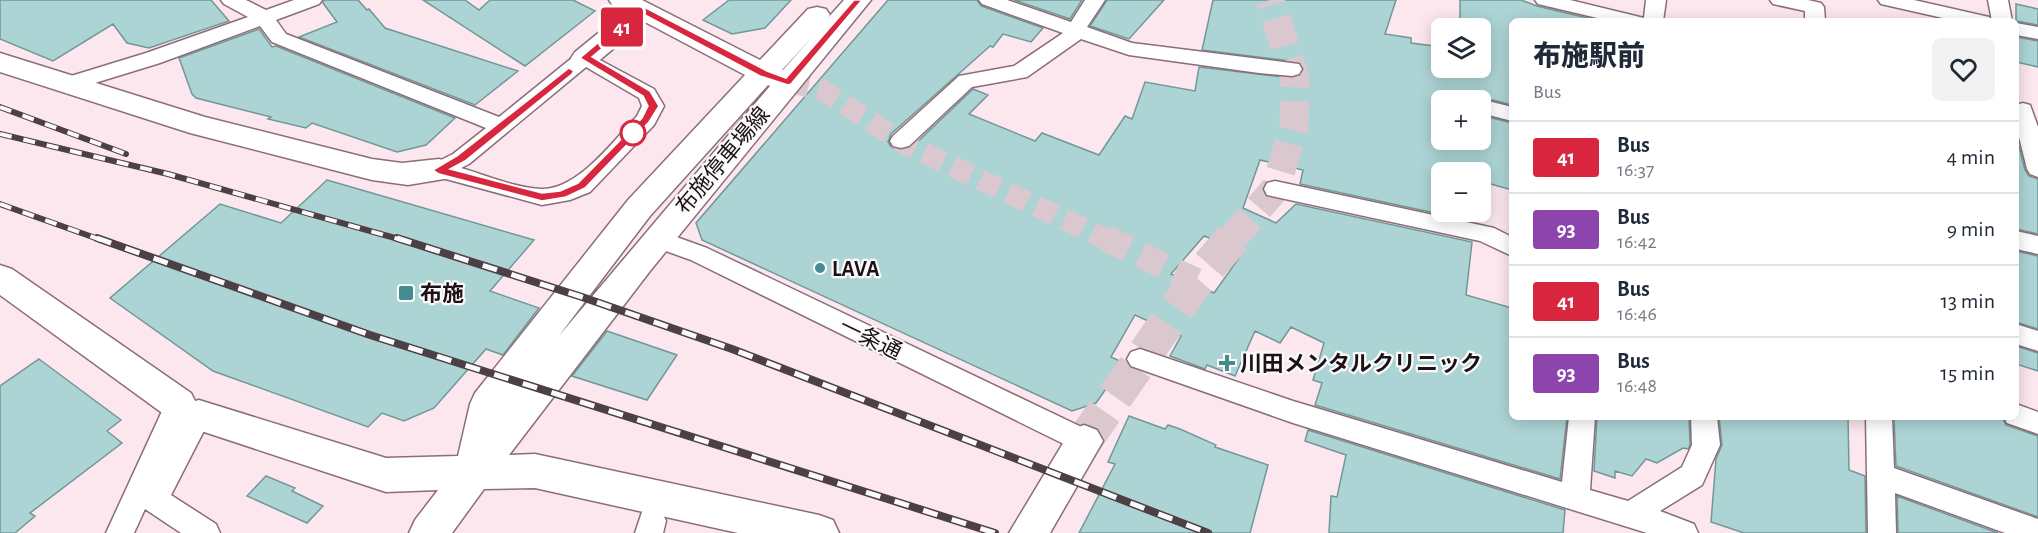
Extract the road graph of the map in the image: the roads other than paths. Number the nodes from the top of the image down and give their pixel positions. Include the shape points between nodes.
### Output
1 (231, 0) edge
2 (312, 0) edge
3 (831, 0) edge
4 (858, 0) edge
5 (989, 0) edge
6 (1095, 0) edge
7 (1543, 0) edge
8 (1656, 0) edge
9 (1780, 0) edge
10 (1880, 0) edge
11 (1888, 0) edge
12 (1998, 0) edge
13 (633, 5) edge
14 (264, 17) junction
15 (1537, 18) edge
16 (1623, 18) edge
17 (1653, 18) edge
18 (1815, 18) edge
19 (1883, 18) edge
20 (1969, 18) edge
21 (2001, 18) edge
22 (1077, 30) junction
23 (2019, 30) edge
24 (2038, 33) edge
25 (585, 58) junction
26 (0, 62) edge
27 (1292, 69) dead end
28 (775, 78) junction
29 (66, 85) junction
30 (2022, 107) edge
31 (502, 126) junction
32 (901, 141) dead end
33 (2038, 169) edge
34 (439, 170) junction
35 (1275, 189) dead end
36 (657, 239) junction
37 (2019, 241) edge
38 (2038, 245) edge
39 (1509, 246) edge
40 (2, 282) edge
41 (2019, 335) edge
42 (2038, 341) edge
43 (1140, 359) dead end
44 (189, 409) junction
45 (2019, 416) edge
46 (1582, 420) edge
47 (1704, 420) edge
48 (1879, 420) edge
49 (2038, 423) edge
50 (1084, 441) joint
51 (473, 472) junction
52 (1881, 476) junction
53 (1575, 498) junction
54 (1631, 514) junction
55 (2038, 532) edge
56 (120, 533) edge
57 (206, 533) edge
58 (429, 533) edge
59 (819, 533) edge
60 (1029, 533) edge
61 (1684, 533) edge
62 (1882, 533) edge

1 - 14 street
2 - 14 street
3 - 28 street, 布施停車場線
4 - 28 street, 布施停車場線
5 - 22 street
6 - 22 street
7 - 15 street
7 - 16 street
8 - 17 street
9 - 18 street via 1814,8
10 - 19 street
11 - 20 street
12 - 21 street
13 - 25 street
13 - 28 street
14 - 29 street
14 - 31 street via 279,38
22 - 27 street via 1129,49
22 - 32 street via 1020,72 966,81
23 - 24 street
25 - 31 street
25 - 34 street via 647,94 653,106 646,120 582,186 542,197
26 - 29 street
28 - 36 street, 布施停車場線
28 - 51 street, 布施停車場線 via 622,229 488,404
29 - 34 street via 276,147 390,174
30 - 33 street
31 - 34 street via 461,159
35 - 39 street via 1486,234
36 - 50 street, 一条通 via 699,254
36 - 51 street, 布施停車場線 via 612,291
37 - 38 street
40 - 44 street
41 - 42 street
43 - 53 street via 1293,412
44 - 51 street via 386,475
44 - 56 street
44 - 57 street via 154,500
45 - 49 street
46 - 53 street
47 - 54 street via 1706,445 1692,476
48 - 52 street
50 - 60 street
51 - 58 street, 布施停車場線
51 - 59 street via 535,471
52 - 55 street
52 - 62 street
53 - 54 street
54 - 61 street

